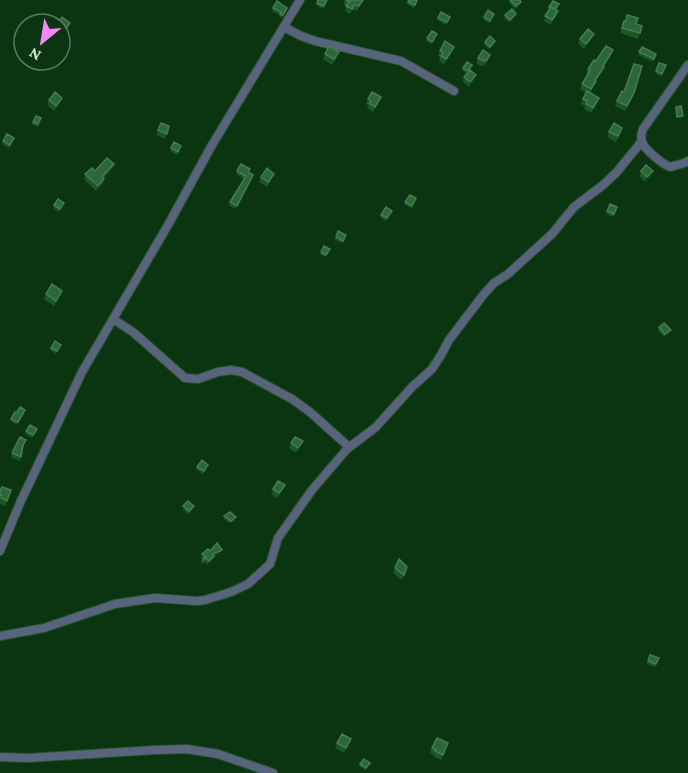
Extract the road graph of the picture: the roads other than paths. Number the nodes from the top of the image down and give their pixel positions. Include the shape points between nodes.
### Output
1 (300, 0) edge
2 (284, 27) junction
3 (688, 64) edge
4 (454, 91) dead end
5 (642, 141) junction
6 (688, 161) edge
7 (113, 319) junction
8 (349, 447) junction
9 (0, 551) edge
10 (0, 636) edge
11 (0, 757) edge
12 (273, 773) edge

1 - 2 street
2 - 4 street via 315,41 401,62
2 - 7 street
3 - 5 street via 643,129
5 - 6 street via 668,167
5 - 8 street via 616,173 489,288 432,369 376,427
7 - 8 street via 185,378 198,379 231,370 242,372 292,399
7 - 9 street via 82,372
8 - 10 street via 289,521 278,538 270,564 248,584 205,600 155,598 115,604 44,628
11 - 12 street via 187,749 218,754

